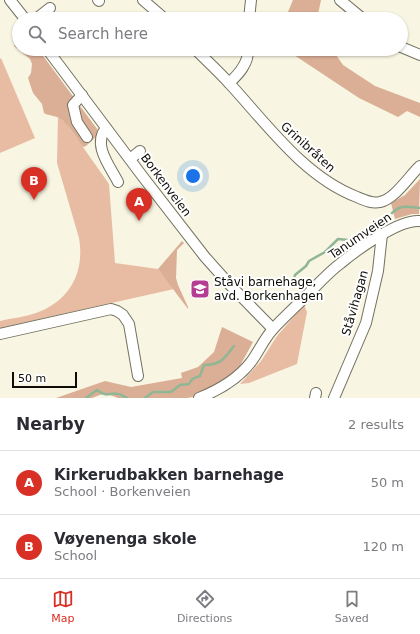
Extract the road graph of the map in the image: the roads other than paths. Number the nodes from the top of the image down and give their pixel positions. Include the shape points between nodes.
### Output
1 (143, 0) edge
2 (251, 0) edge
3 (340, 0) edge
4 (13, 1) edge
5 (50, 8) dead end
6 (20, 12) edge
7 (45, 12) edge
8 (157, 12) edge
9 (250, 12) edge
10 (355, 12) edge
11 (408, 50) edge
12 (420, 55) edge
13 (52, 56) edge
14 (202, 56) edge
15 (247, 56) edge
16 (229, 83) junction
17 (82, 96) junction
18 (106, 128) junction
19 (87, 137) dead end
20 (140, 151) dead end
21 (130, 159) junction
22 (420, 166) edge
23 (118, 182) dead end
24 (420, 221) edge
25 (382, 234) junction
26 (273, 329) junction
27 (0, 334) edge
28 (138, 376) dead end
29 (199, 398) edge
30 (334, 398) edge

1 - 8 street
2 - 9 street
3 - 10 street
4 - 6 street
5 - 7 street
11 - 12 street
13 - 17 street, Borkenveien
14 - 16 street, Grinibråten
15 - 16 street via 240,73
16 - 22 street, Grinibråten via 298,158 334,187 353,196 370,202 387,200
17 - 18 street, Borkenveien
17 - 19 street via 73,105 77,122
18 - 21 street, Borkenveien
18 - 23 street via 101,134 101,148
20 - 21 street
21 - 26 street, Borkenveien via 205,256
24 - 25 street, Tanumveien via 402,223
25 - 26 street, Tanumveien via 340,263
25 - 30 street, Ståvihagan via 378,271 366,323
26 - 29 street, Tanumveien via 242,372 218,390
27 - 28 street via 111,309 123,315 129,324

